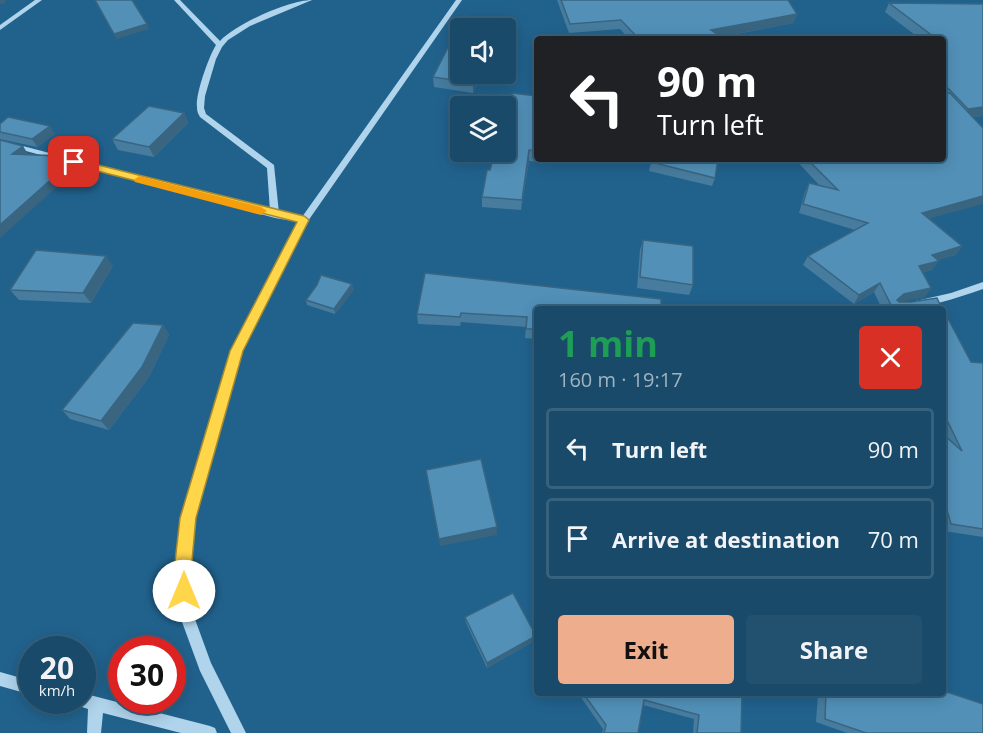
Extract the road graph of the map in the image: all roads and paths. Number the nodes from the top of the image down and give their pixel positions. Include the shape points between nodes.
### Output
1 (39, 0) edge
2 (177, 0) edge
3 (309, 0) edge
4 (459, 0) edge
5 (0, 28) edge
6 (220, 45) junction
7 (0, 142) edge
8 (275, 215) junction
9 (304, 220) junction
10 (983, 285) edge
11 (910, 306) edge
12 (0, 679) edge
13 (18, 684) edge
14 (96, 705) edge
15 (95, 714) edge
16 (94, 733) edge
17 (210, 733) edge
18 (239, 733) edge

1 - 5 street
2 - 6 street
3 - 6 street via 248,25
4 - 9 street
6 - 8 street via 200,110 271,167
7 - 8 street
8 - 9 street
9 - 18 street via 236,351 188,518 183,571 185,611 205,666
10 - 11 street
12 - 13 street
14 - 17 street
15 - 16 street

